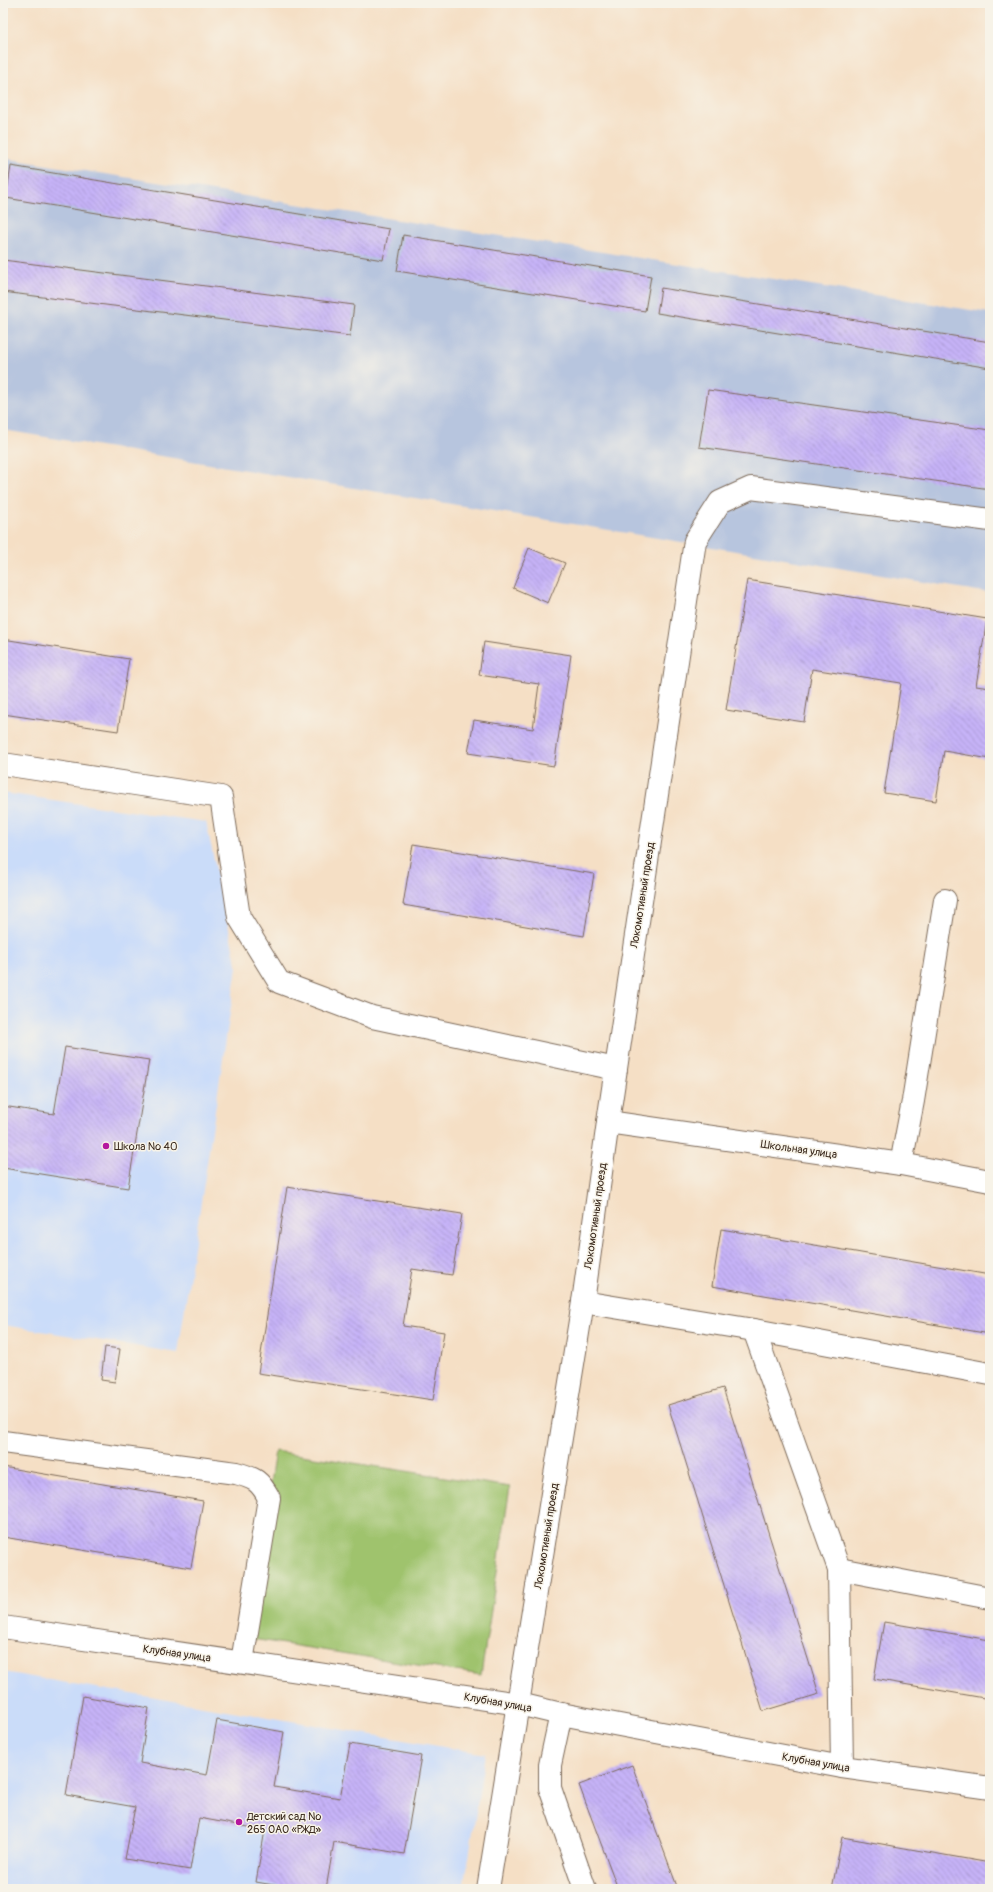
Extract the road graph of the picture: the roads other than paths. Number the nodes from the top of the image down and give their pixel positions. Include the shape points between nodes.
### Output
1 (990, 520) edge
2 (3, 764) edge
3 (945, 900) dead end
4 (616, 1069) junction
5 (608, 1122) junction
6 (901, 1164) junction
7 (990, 1181) edge
8 (583, 1302) junction
9 (754, 1330) junction
10 (990, 1374) edge
11 (3, 1442) edge
12 (839, 1568) junction
13 (990, 1598) edge
14 (3, 1627) edge
15 (242, 1662) junction
16 (518, 1704) junction
17 (561, 1714) junction
18 (842, 1767) junction
19 (990, 1788) edge
20 (488, 1889) edge
21 (585, 1889) edge

1 - 4 street, Локомотивный проезд via 751,488 720,502 695,542
2 - 4 street via 221,797 239,917 279,982 372,1017
3 - 6 street
4 - 5 street, Локомотивный проезд
5 - 6 street, Школьная улица
5 - 8 street, Локомотивный проезд
6 - 7 street, Школьная улица
8 - 9 street
8 - 16 street, Локомотивный проезд
9 - 10 street
9 - 12 street
11 - 15 street via 236,1473 250,1476 262,1484 269,1498
12 - 13 street
12 - 18 street
14 - 15 street, Клубная улица
15 - 16 street, Клубная улица
16 - 17 street, Клубная улица
16 - 20 street, Локомотивный проезд
17 - 18 street, Клубная улица
17 - 21 street via 550,1765 550,1788
18 - 19 street, Клубная улица

